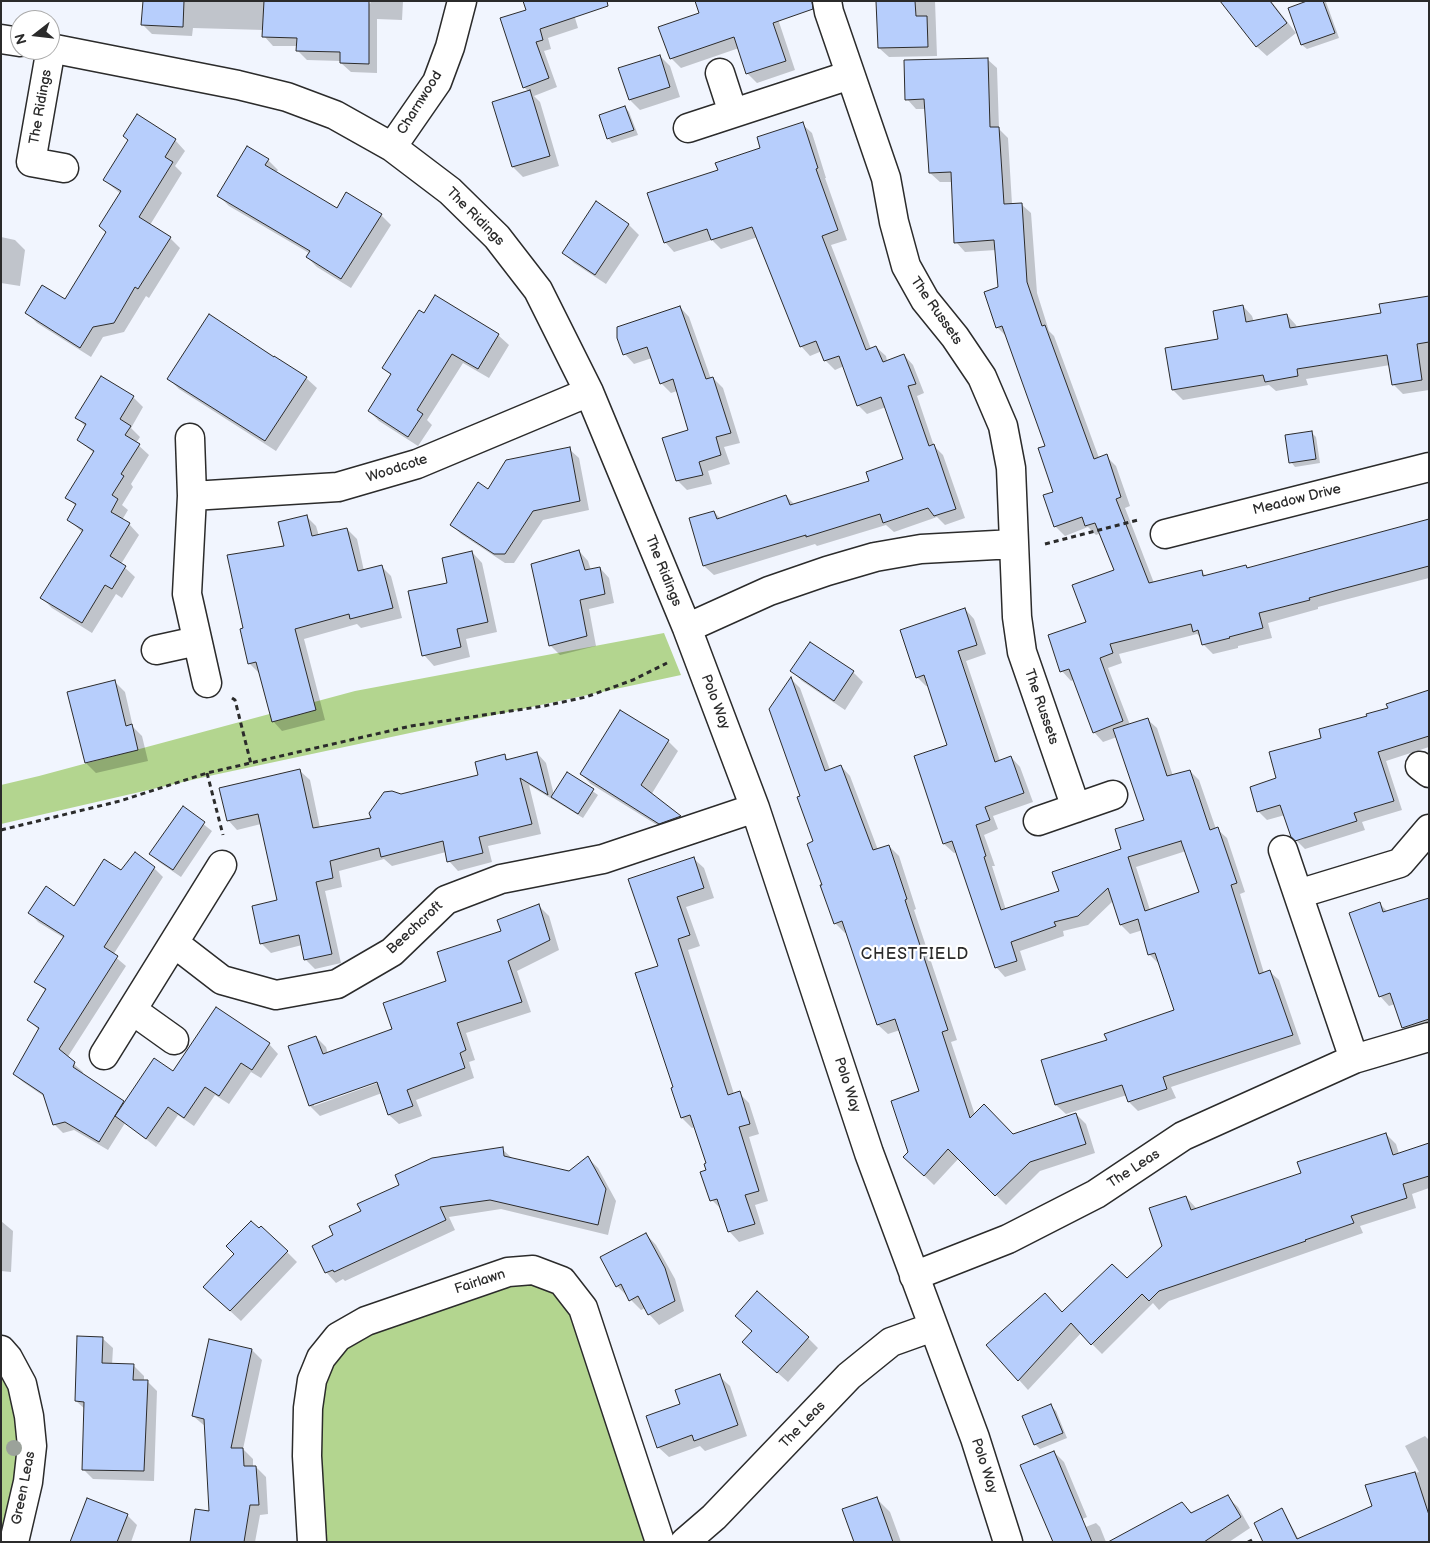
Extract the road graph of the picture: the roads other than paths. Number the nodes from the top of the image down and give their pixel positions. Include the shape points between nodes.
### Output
1 (462, 1) edge
2 (827, 1) edge
3 (60, 50) edge
4 (48, 60) edge
5 (720, 73) dead end
6 (850, 75) junction
7 (733, 113) junction
8 (688, 128) dead end
9 (392, 146) junction
10 (64, 168) dead end
11 (589, 392) junction
12 (190, 438) dead end
13 (1429, 467) edge
14 (192, 496) junction
15 (1164, 534) dead end
16 (1014, 544) junction
17 (687, 628) junction
18 (196, 641) junction
19 (156, 650) dead end
20 (207, 683) road end
21 (1113, 795) dead end
22 (755, 808) junction
23 (1076, 808) junction
24 (1038, 821) dead end
25 (1429, 829) edge
26 (1283, 850) dead end
27 (222, 865) road end
28 (1298, 894) junction
29 (174, 943) junction
30 (132, 1010) junction
31 (1429, 1038) edge
32 (174, 1040) dead end
33 (104, 1055) dead end
34 (1354, 1059) junction
35 (914, 1276) junction
36 (933, 1327) junction
37 (1, 1350) edge
38 (14, 1542) edge
39 (312, 1542) edge
40 (660, 1542) edge
41 (685, 1542) edge
42 (1008, 1542) edge

1 - 9 street, Charnwood via 450,47 436,82
2 - 6 street, The Russets
3 - 9 street, The Ridings via 287,97 335,115
4 - 10 street, The Ridings via 31,162
5 - 7 street
6 - 7 street
6 - 16 street, The Russets via 886,178 906,266 925,300 955,336 982,377 1003,426 1011,468
7 - 8 street
9 - 11 street, The Ridings via 450,191 497,237 538,290
11 - 14 street, Woodcote via 417,464 338,487
11 - 17 street, The Ridings
12 - 14 street
13 - 15 street, Meadow Drive
14 - 18 street via 187,594
16 - 17 street via 921,549 875,557 769,591
16 - 23 street, The Russets via 1022,652
17 - 22 street, Polo Way
18 - 19 street
18 - 20 street
21 - 23 street
22 - 29 street, Beechcroft via 603,859 501,879 446,900 392,952 337,984 276,995 222,980
22 - 35 street, Polo Way via 869,1153
23 - 24 street
25 - 28 street via 1400,863
26 - 28 street
27 - 29 street
28 - 34 street
29 - 30 street
30 - 32 street
30 - 33 street
31 - 34 street, The Leas
34 - 35 street, The Leas via 1184,1136 1096,1194 1008,1239
35 - 36 street, Polo Way
36 - 41 street, The Leas via 891,1342 850,1376 714,1517
36 - 42 street, Polo Way via 975,1438
37 - 38 street, Green Leas via 22,1384 32,1446 28,1482
39 - 40 street, Fairlawn via 308,1408 312,1380 321,1358 338,1337 366,1321 508,1272 533,1270 562,1282 583,1308

